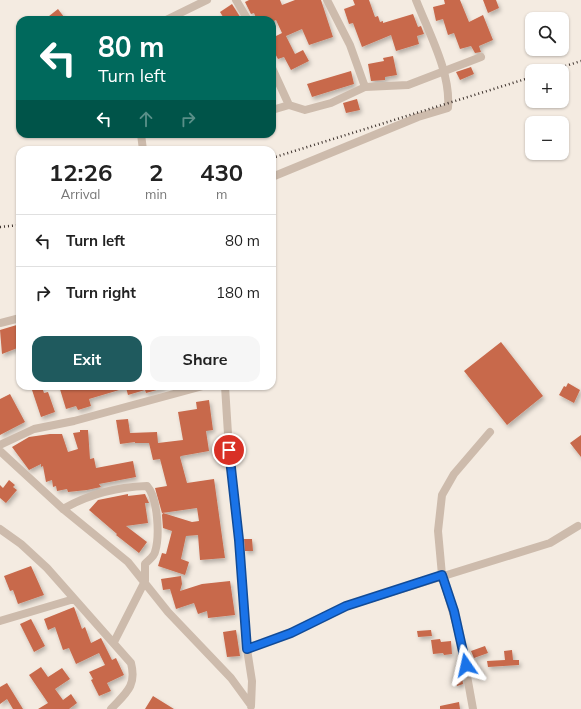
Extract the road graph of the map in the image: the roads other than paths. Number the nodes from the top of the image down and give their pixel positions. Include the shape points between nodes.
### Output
1 (207, 0) edge
2 (236, 0) edge
3 (327, 0) edge
4 (416, 0) edge
5 (174, 16) edge
6 (246, 16) edge
7 (481, 57) dead end
8 (444, 70) junction
9 (276, 77) edge
10 (365, 87) junction
11 (289, 105) junction
12 (276, 109) edge
13 (276, 175) edge
14 (16, 319) edge
15 (0, 323) edge
16 (188, 390) edge
17 (225, 390) edge
18 (490, 432) dead end
19 (0, 445) edge
20 (0, 451) edge
21 (63, 509) junction
22 (578, 526) dead end
23 (0, 529) edge
24 (442, 575) junction
25 (145, 581) junction
26 (74, 599) junction
27 (0, 620) edge
28 (114, 642) junction
29 (247, 649) junction
30 (251, 707) edge
31 (111, 709) edge
32 (473, 709) edge

1 - 5 street
2 - 6 street
3 - 10 street via 350,46
4 - 8 street
7 - 8 street
8 - 10 street via 408,85
8 - 13 street via 449,92 448,108 418,117
9 - 11 street
10 - 11 street via 331,103 305,110
11 - 12 street
14 - 15 street
16 - 19 street via 74,421 34,429
17 - 29 street
18 - 24 street via 454,474 442,495 438,531
20 - 21 street
21 - 25 street via 128,562
21 - 25 street via 83,497 147,486 152,494 158,536 155,554 145,564
22 - 24 street via 550,543
23 - 26 street via 47,568
24 - 29 street via 346,606 291,633
24 - 32 street via 460,637
25 - 28 street
25 - 30 street via 168,612 231,678
26 - 27 street
26 - 28 street
28 - 31 street via 131,663 134,673 131,687
29 - 30 street via 252,681

